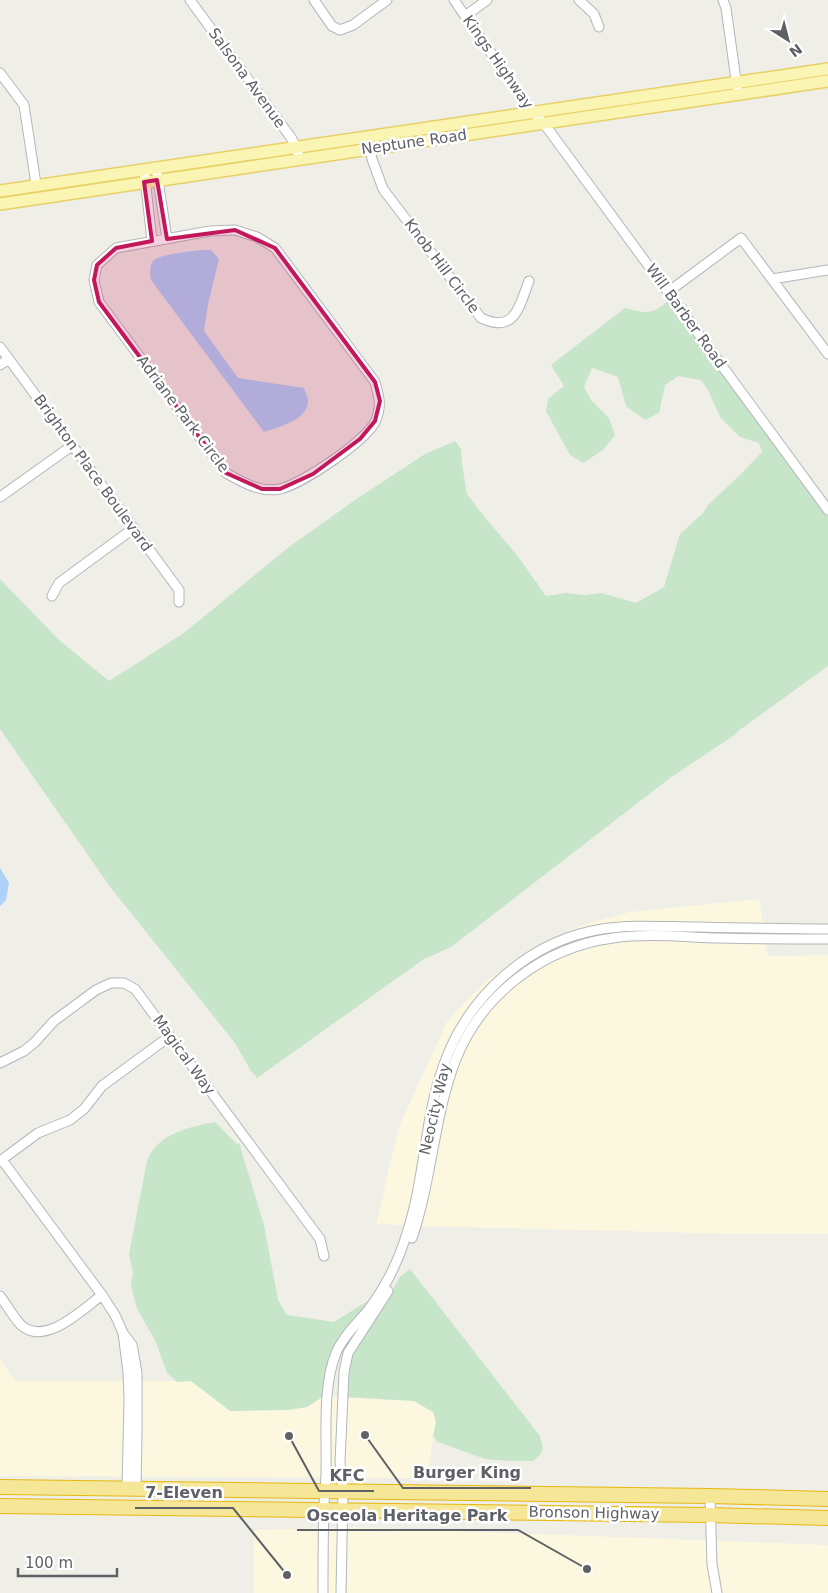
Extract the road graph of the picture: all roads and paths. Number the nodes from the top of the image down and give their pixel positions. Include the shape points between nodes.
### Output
1 (190, 0) edge
2 (314, 0) edge
3 (387, 0) edge
4 (454, 0) edge
5 (488, 0) edge
6 (579, 0) edge
7 (723, 0) edge
8 (465, 16) junction
9 (599, 27) dead end
10 (828, 69) edge
11 (0, 73) edge
12 (828, 81) edge
13 (736, 82) junction
14 (738, 94) junction
15 (533, 112) junction
16 (543, 123) junction
17 (370, 148) junction
18 (297, 153) junction
19 (156, 167) junction
20 (144, 169) junction
21 (158, 180) junction
22 (144, 182) junction
23 (36, 184) junction
24 (0, 191) edge
25 (0, 204) edge
26 (167, 239) junction
27 (152, 241) junction
28 (828, 270) edge
29 (772, 279) junction
30 (529, 281) dead end
31 (668, 292) junction
32 (0, 347) edge
33 (828, 354) edge
34 (9, 359) junction
35 (0, 365) edge
36 (73, 444) junction
37 (0, 497) edge
38 (828, 510) edge
39 (134, 528) junction
40 (52, 596) dead end
41 (179, 602) dead end
42 (731, 928) junction
43 (828, 929) edge
44 (583, 934) junction
45 (732, 939) junction
46 (828, 939) edge
47 (584, 944) junction
48 (170, 1036) junction
49 (0, 1063) edge
50 (1, 1160) edge
51 (324, 1256) dead end
52 (102, 1295) junction
53 (0, 1296) edge
54 (3, 1488) edge
55 (131, 1488) junction
56 (324, 1491) junction
57 (343, 1491) junction
58 (710, 1496) junction
59 (828, 1499) edge
60 (0, 1506) edge
61 (323, 1510) junction
62 (343, 1510) junction
63 (709, 1515) junction
64 (828, 1518) edge
65 (323, 1593) edge
66 (341, 1593) edge
67 (718, 1593) edge

1 - 18 street, Salsona Avenue via 292,139
2 - 3 street via 332,26 340,30 353,25
4 - 8 street, Kings Highway
5 - 8 street
6 - 9 street via 594,14
7 - 13 street
8 - 15 street, Kings Highway
10 - 13 main road, Neptune Road
11 - 23 street via 24,105
12 - 14 main road, Neptune Road
13 - 14 street
13 - 15 main road, Neptune Road
14 - 16 main road, Neptune Road
15 - 16 street, Kings Highway
15 - 18 main road, Neptune Road
16 - 17 main road, Neptune Road
16 - 31 street, Will Barber Road
17 - 18 main road, Neptune Road
17 - 30 street, Knob Hill Circle via 383,189 481,318 494,324 510,320 517,312
18 - 19 main road, Neptune Road
18 - 21 main road, Neptune Road
19 - 20 main road, Neptune Road
19 - 21 street
20 - 22 street
20 - 23 main road, Neptune Road
21 - 22 main road, Neptune Road
21 - 26 street
22 - 25 main road, Neptune Road
22 - 27 street
23 - 24 main road, Neptune Road
26 - 27 street, Adriane Park Circle
26 - 27 street, Adriane Park Circle via 235,230 257,236 275,248 375,382 379,408 375,421 360,439 313,474 280,489 251,487 226,473 99,302 94,280 98,265 116,248
28 - 29 street
29 - 31 street via 741,238
29 - 33 street
31 - 38 street, Will Barber Road
32 - 34 street, Brighton Place Boulevard
34 - 35 street
34 - 36 street, Brighton Place Boulevard
36 - 37 street
36 - 39 street, Brighton Place Boulevard
39 - 40 street via 59,583
39 - 41 street, Brighton Place Boulevard via 179,590
42 - 43 street, Neocity Way
42 - 44 street, Neocity Way via 622,927
42 - 45 street
44 - 47 street
44 - 56 street, Neocity Way via 546,948 510,970 475,1005 456,1037 438,1081 407,1234 392,1272 337,1352 330,1376
45 - 46 street, Neocity Way
45 - 47 street, Neocity Way via 638,936
47 - 57 street, Neocity Way via 552,956 516,978 488,1006 469,1032 456,1058 410,1244 386,1294 348,1353 342,1396 340,1462
48 - 49 street, Magical Way via 135,989 124,983 111,983 54,1021 24,1051
48 - 50 street via 102,1086 84,1109 70,1120 38,1133
48 - 51 street, Magical Way via 320,1239
50 - 52 street
52 - 53 street via 57,1328 45,1332 31,1331 21,1325
52 - 55 street via 132,1345 136,1373
54 - 55 highway, Bronson Highway
55 - 56 highway, Bronson Highway
56 - 57 highway, Bronson Highway
56 - 61 street, Neocity Way
57 - 58 highway, Bronson Highway
57 - 62 street, Neocity Way
58 - 59 highway, Bronson Highway
58 - 63 street
60 - 61 highway, Bronson Highway
61 - 62 highway, Bronson Highway
61 - 65 street, Neocity Way
62 - 63 highway, Bronson Highway
62 - 66 street, Neocity Way
63 - 64 highway, Bronson Highway
63 - 67 street via 712,1564

